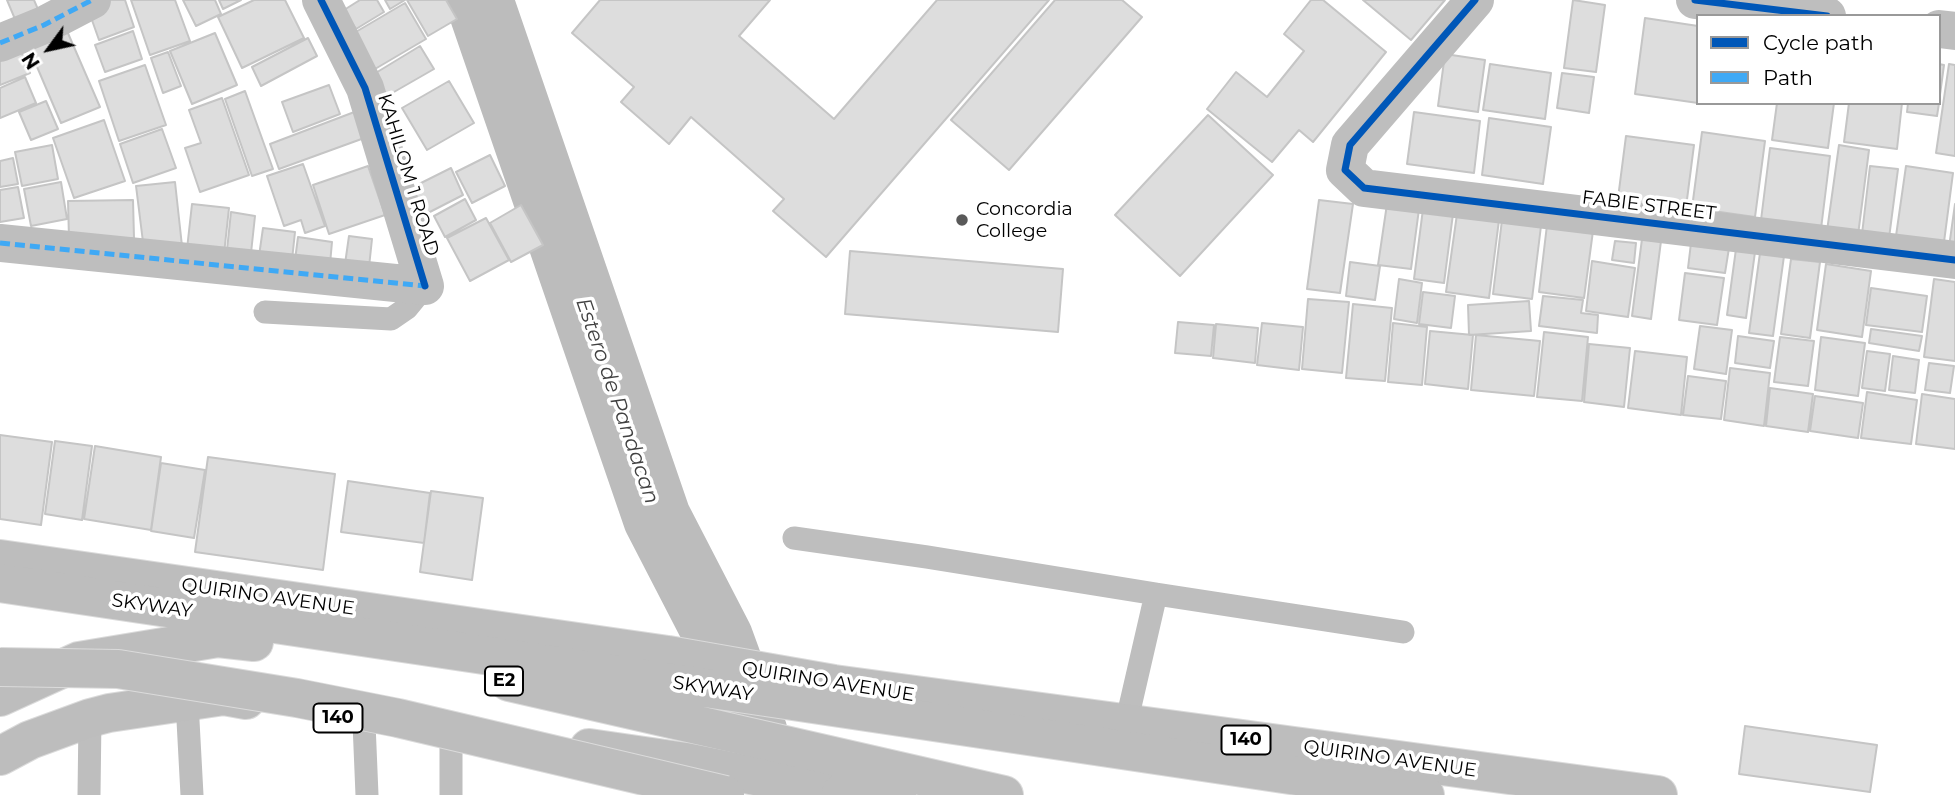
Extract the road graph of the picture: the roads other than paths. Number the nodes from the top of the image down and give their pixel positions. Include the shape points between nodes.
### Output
1 (92, 0) edge
2 (321, 0) edge
3 (1475, 0) edge
4 (1695, 0) edge
5 (1811, 14) edge
6 (0, 44) edge
7 (0, 243) edge
8 (1955, 260) edge
9 (425, 286) junction
10 (265, 312) dead end
11 (794, 538) dead end
12 (0, 559) edge
13 (0, 583) edge
14 (0, 594) edge
15 (1156, 594) junction
16 (1403, 632) dead end
17 (0, 667) edge
18 (666, 668) junction
19 (0, 697) edge
20 (187, 702) junction
21 (90, 718) junction
22 (364, 723) junction
23 (1126, 724) junction
24 (450, 729) junction
25 (0, 756) edge
26 (843, 794) edge
27 (89, 795) edge
28 (191, 795) edge
29 (367, 795) edge
30 (451, 795) edge
31 (725, 795) edge
32 (897, 795) edge
33 (1003, 795) edge
34 (1425, 795) edge
35 (1658, 795) edge

1 - 6 street
2 - 9 street, KAHILOM 1 ROAD via 365,88
3 - 8 street, FABIE STREET via 1350,145 1345,170 1364,188
4 - 5 street
7 - 9 street
9 - 10 lane via 391,319
11 - 15 lane
12 - 18 main road, QUIRINO AVENUE / 140
13 - 18 main road, SKYWAY / E2
14 - 33 main road, SKYWAY / E2 via 416,660
15 - 16 lane
15 - 23 lane
17 - 31 main road, bridge via 118,669 296,698 411,720
18 - 19 main road, bridge via 443,663 218,638 79,661
18 - 23 main road, QUIRINO AVENUE / 140 via 834,684
18 - 34 main road, SKYWAY / E2
20 - 21 main road, 140
20 - 22 main road, 140 via 223,696
20 - 28 lane
21 - 25 main road, 140
21 - 27 lane
22 - 24 main road, 140
22 - 29 lane
23 - 35 main road, QUIRINO AVENUE / 140
24 - 26 main road, 140 via 686,762
24 - 30 lane
26 - 32 main road

